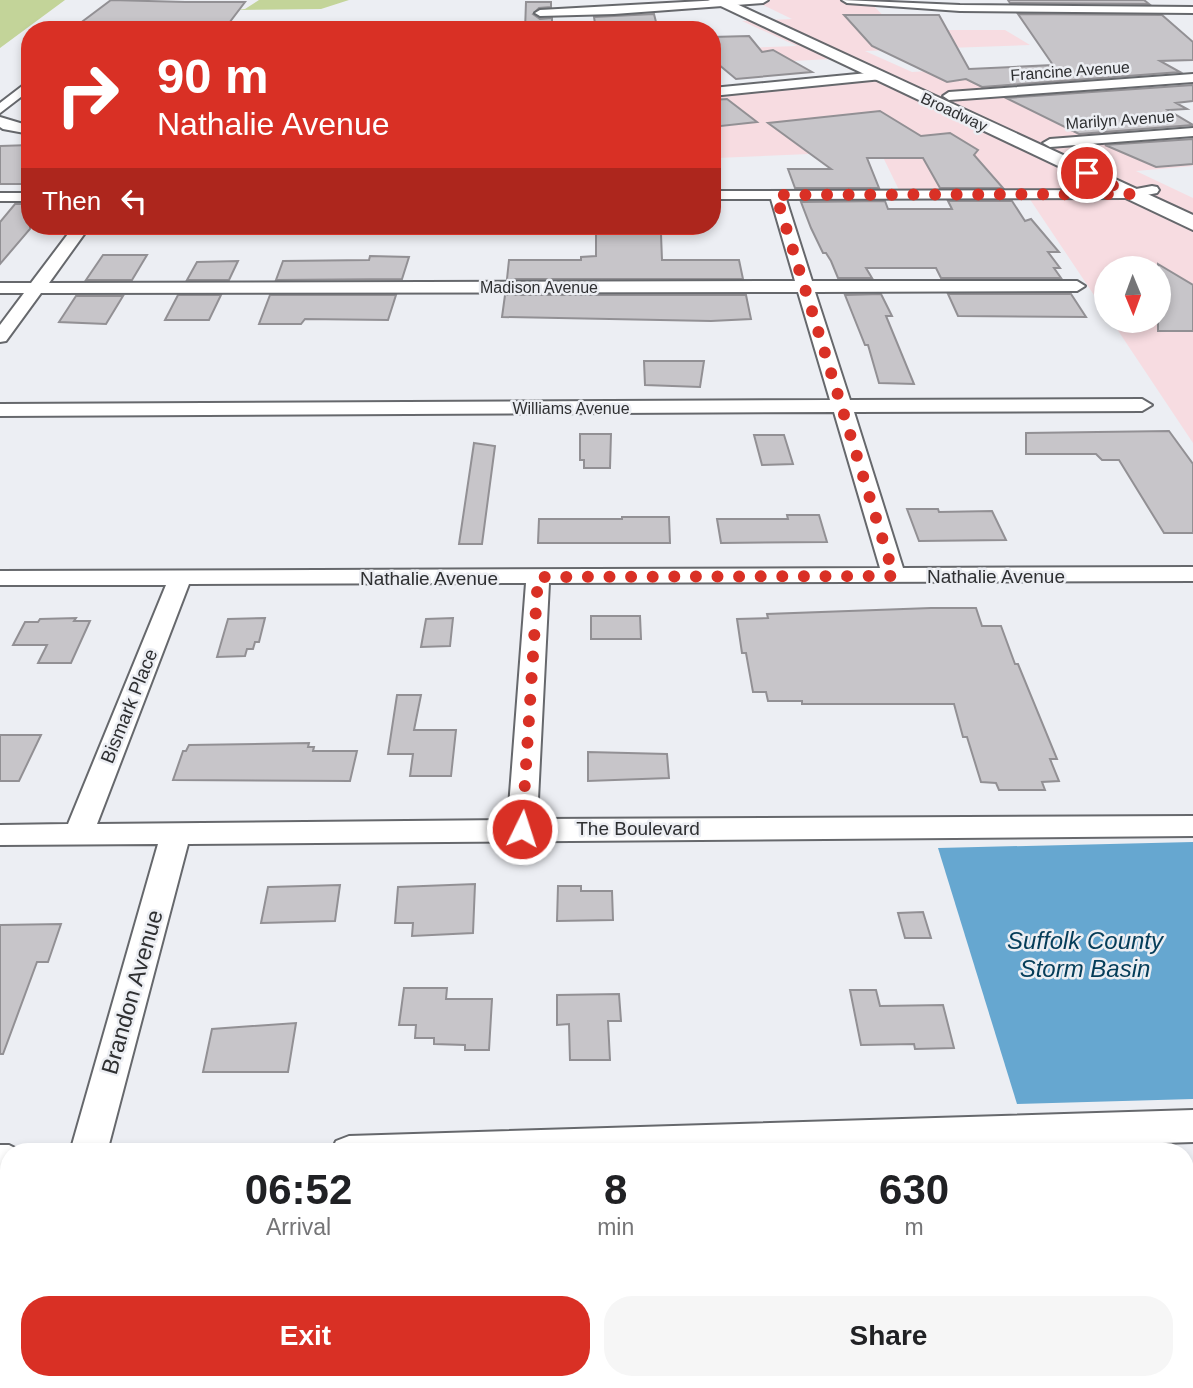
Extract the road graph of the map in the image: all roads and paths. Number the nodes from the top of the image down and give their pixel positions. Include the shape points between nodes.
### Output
1 (847, 0) edge
2 (738, 1) edge
3 (1193, 10) edge
4 (540, 13) dead end
5 (878, 76) junction
6 (1193, 78) edge
7 (721, 91) edge
8 (21, 92) edge
9 (949, 96) junction
10 (928, 100) junction
11 (0, 109) edge
12 (1012, 126) junction
13 (1193, 132) edge
14 (1050, 143) junction
15 (1142, 192) junction
16 (721, 195) edge
17 (776, 195) junction
18 (21, 197) edge
19 (0, 198) edge
20 (1193, 209) edge
21 (1193, 223) edge
22 (75, 235) edge
23 (805, 286) junction
24 (1077, 286) dead end
25 (0, 288) edge
26 (36, 288) junction
27 (0, 337) edge
28 (1142, 405) dead end
29 (842, 407) junction
30 (0, 410) edge
31 (1193, 574) edge
32 (894, 576) junction
33 (538, 577) junction
34 (0, 578) edge
35 (180, 578) junction
36 (1193, 826) edge
37 (522, 829) junction
38 (176, 833) junction
39 (0, 835) edge
40 (78, 835) junction
41 (1193, 1126) edge
42 (90, 1143) edge
43 (641, 1143) edge

1 - 3 street via 960,8
2 - 4 street
2 - 5 main road, Broadway
2 - 9 main road, Broadway
5 - 7 street
5 - 9 main road via 925,93
5 - 10 main road, Broadway
6 - 9 street, Francine Avenue
8 - 11 street
9 - 12 main road, Broadway
10 - 12 main road via 951,103
10 - 15 main road, Broadway
12 - 14 main road, Broadway
13 - 14 street, Marilyn Avenue
14 - 15 main road, Broadway
15 - 17 street
15 - 20 main road, Broadway
15 - 21 main road, Broadway
16 - 17 street
17 - 23 street
18 - 19 street
22 - 26 street
23 - 24 street, Madison Avenue
23 - 26 street, Madison Avenue
23 - 29 street
25 - 26 street, Madison Avenue
26 - 27 street
28 - 29 street, Williams Avenue
29 - 30 street, Williams Avenue
29 - 32 street
31 - 32 street, Nathalie Avenue
32 - 33 street, Nathalie Avenue
33 - 35 street, Nathalie Avenue
33 - 37 street
34 - 35 street, Nathalie Avenue
35 - 40 street, Bismark Place
36 - 37 street, The Boulevard
37 - 38 street, The Boulevard
38 - 40 street, The Boulevard
38 - 42 street, Brandon Avenue
39 - 40 street, The Boulevard
41 - 43 street

